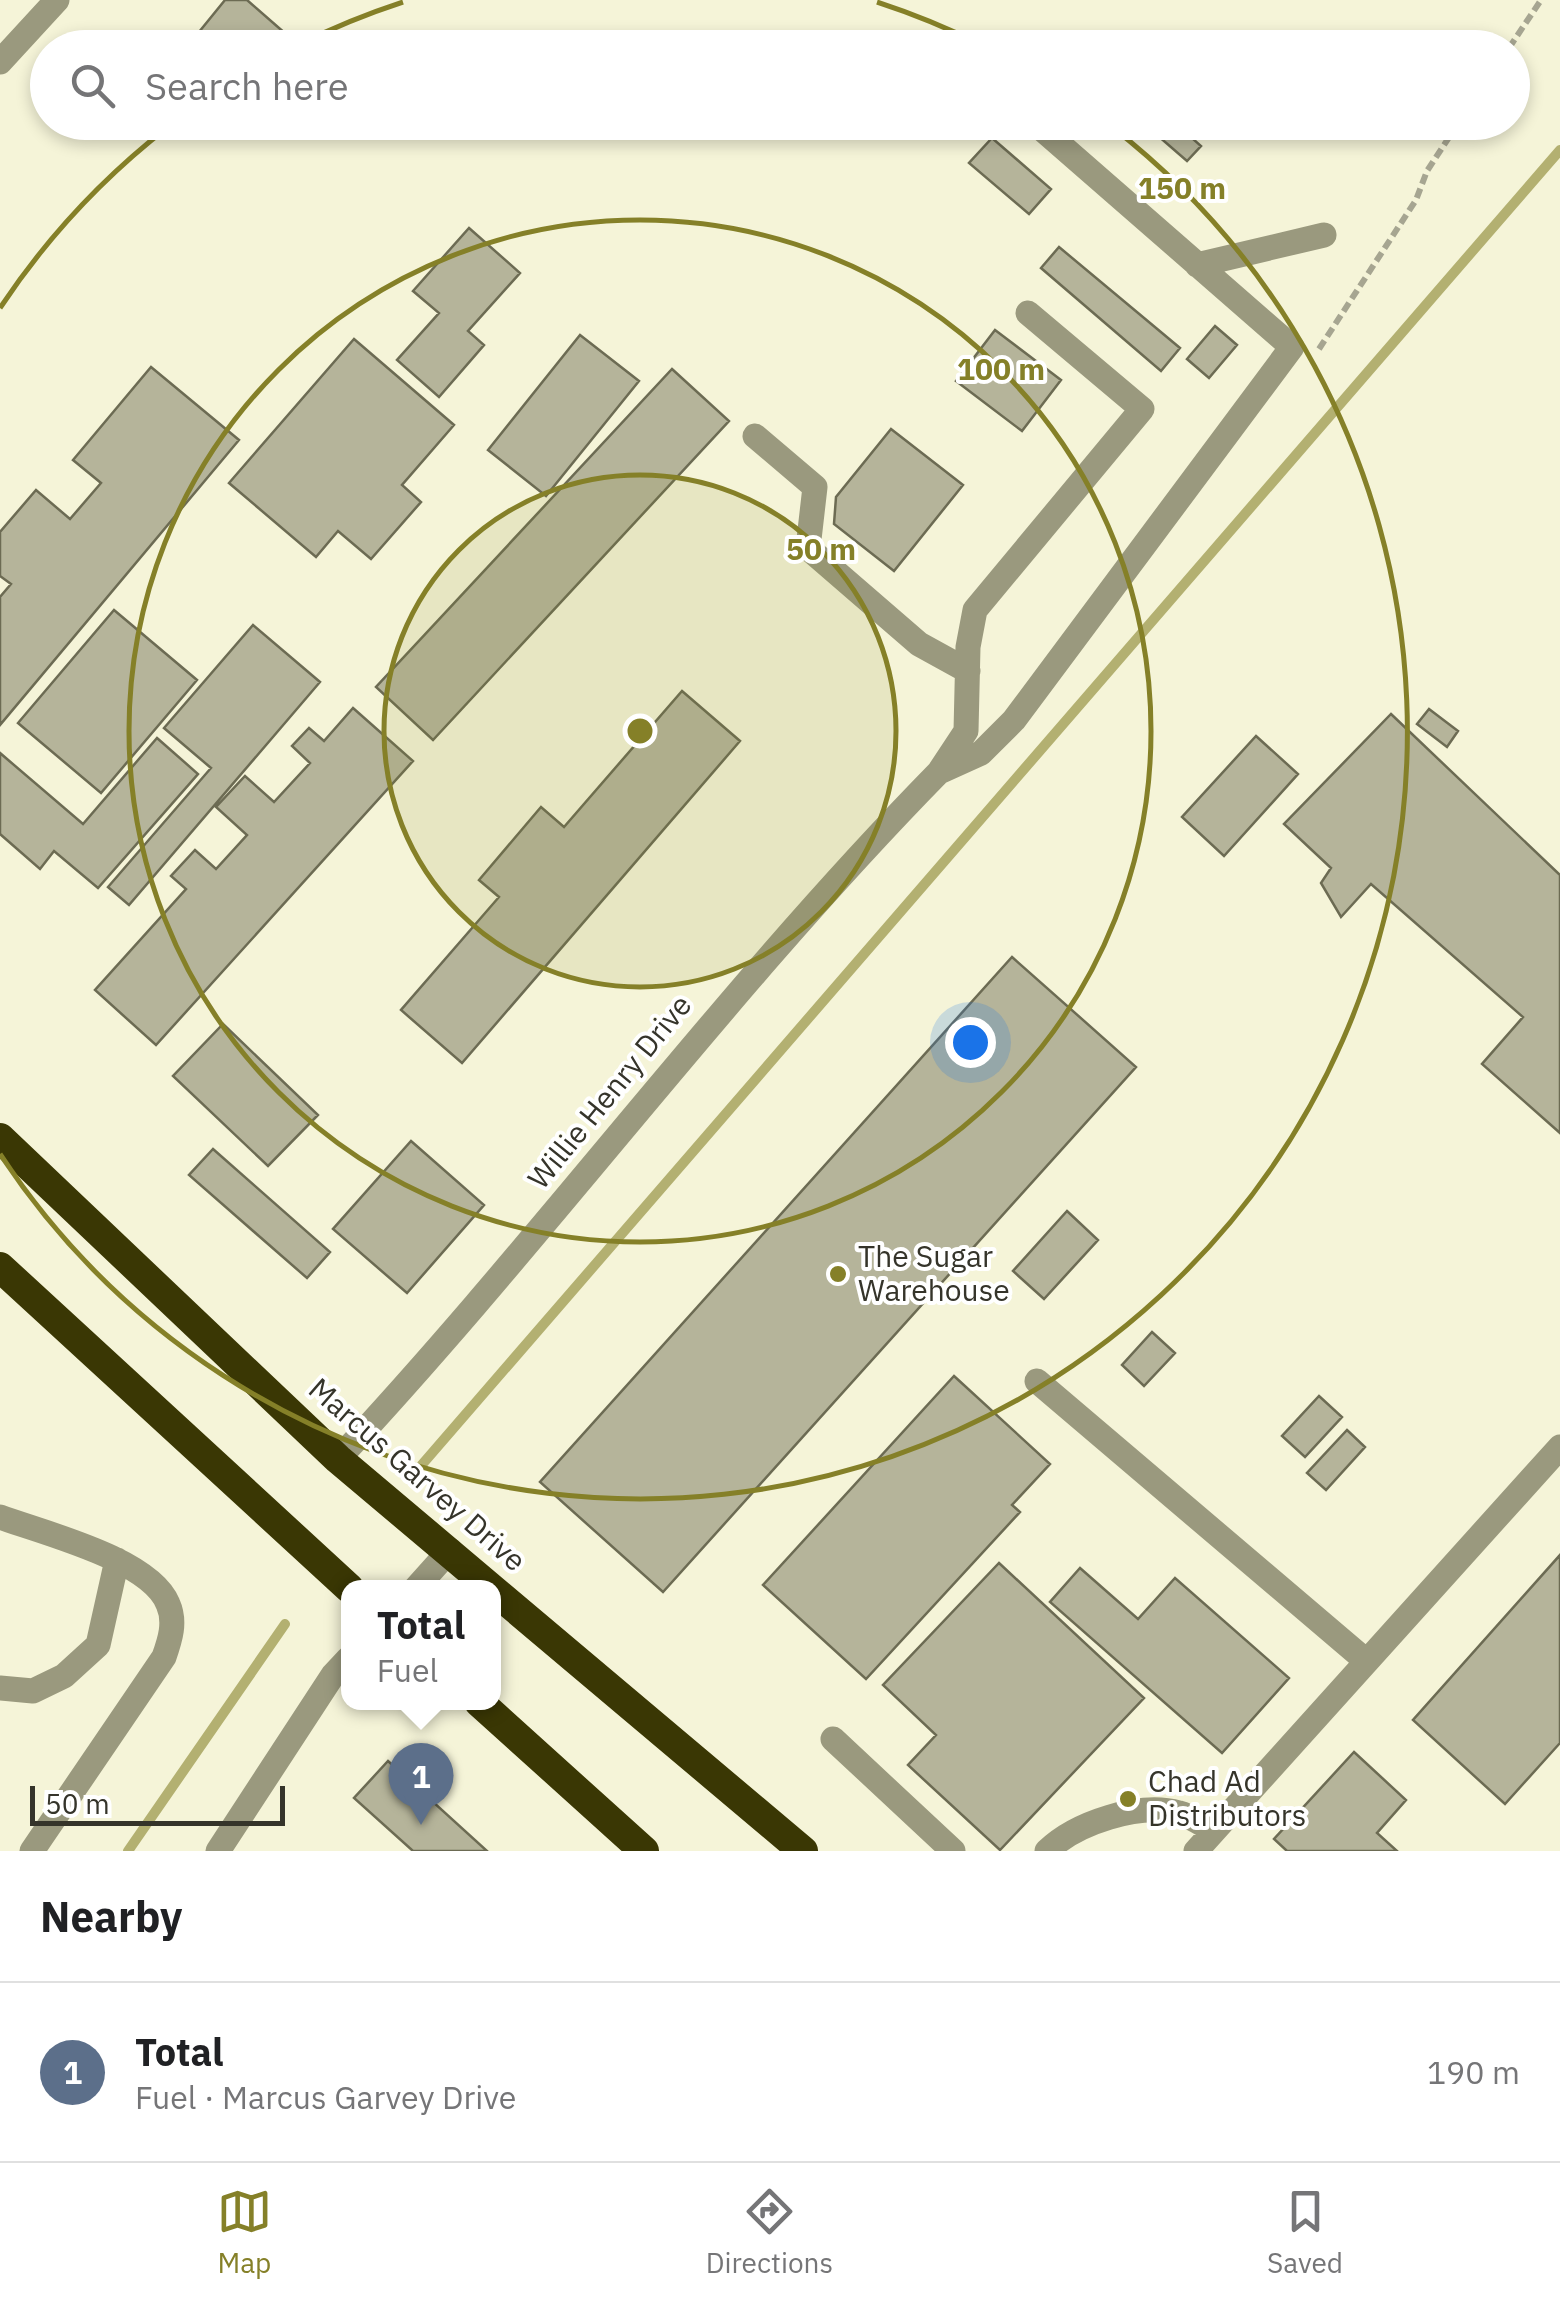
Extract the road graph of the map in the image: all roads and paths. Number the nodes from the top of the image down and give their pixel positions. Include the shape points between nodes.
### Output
1 (58, 0) edge
2 (1540, 0) edge
3 (1521, 30) edge
4 (0, 62) edge
5 (1055, 140) edge
6 (1324, 235) dead end
7 (1198, 265) junction
8 (1028, 313) dead end
9 (755, 436) dead end
10 (968, 670) junction
11 (939, 772) junction
12 (0, 1138) edge
13 (0, 1267) edge
14 (1036, 1382) dead end
15 (1560, 1447) edge
16 (338, 1459) junction
17 (0, 1517) edge
18 (450, 1550) junction
19 (117, 1560) junction
20 (423, 1580) edge
21 (485, 1580) edge
22 (341, 1581) edge
23 (501, 1594) edge
24 (1365, 1660) junction
25 (341, 1668) edge
26 (0, 1688) edge
27 (488, 1710) edge
28 (833, 1738) dead end
29 (1214, 1831) junction
30 (32, 1851) edge
31 (218, 1851) edge
32 (644, 1851) edge
33 (802, 1851) edge
34 (953, 1851) edge
35 (1047, 1851) edge
36 (1196, 1851) edge

1 - 4 street
2 - 3 path
5 - 7 street
6 - 7 street
7 - 11 street via 1292,347 1014,720 981,752
8 - 10 street via 1142,409 975,610
9 - 10 street via 815,486 808,548 919,644
10 - 11 street via 966,731
11 - 16 street, Willie Henry Drive via 722,1006 450,1339
12 - 16 highway, Marcus Garvey Drive
13 - 22 highway
14 - 24 street
15 - 24 street
16 - 18 highway, Marcus Garvey Drive
17 - 19 street
18 - 20 street
18 - 21 highway, Marcus Garvey Drive
19 - 26 street via 98,1645 64,1676 33,1691
19 - 30 street via 168,1604 172,1629 164,1657
23 - 33 highway, Marcus Garvey Drive
24 - 29 street
25 - 31 street
27 - 32 highway
28 - 34 street
29 - 35 street via 1180,1813 1146,1810 1092,1826
29 - 36 street

